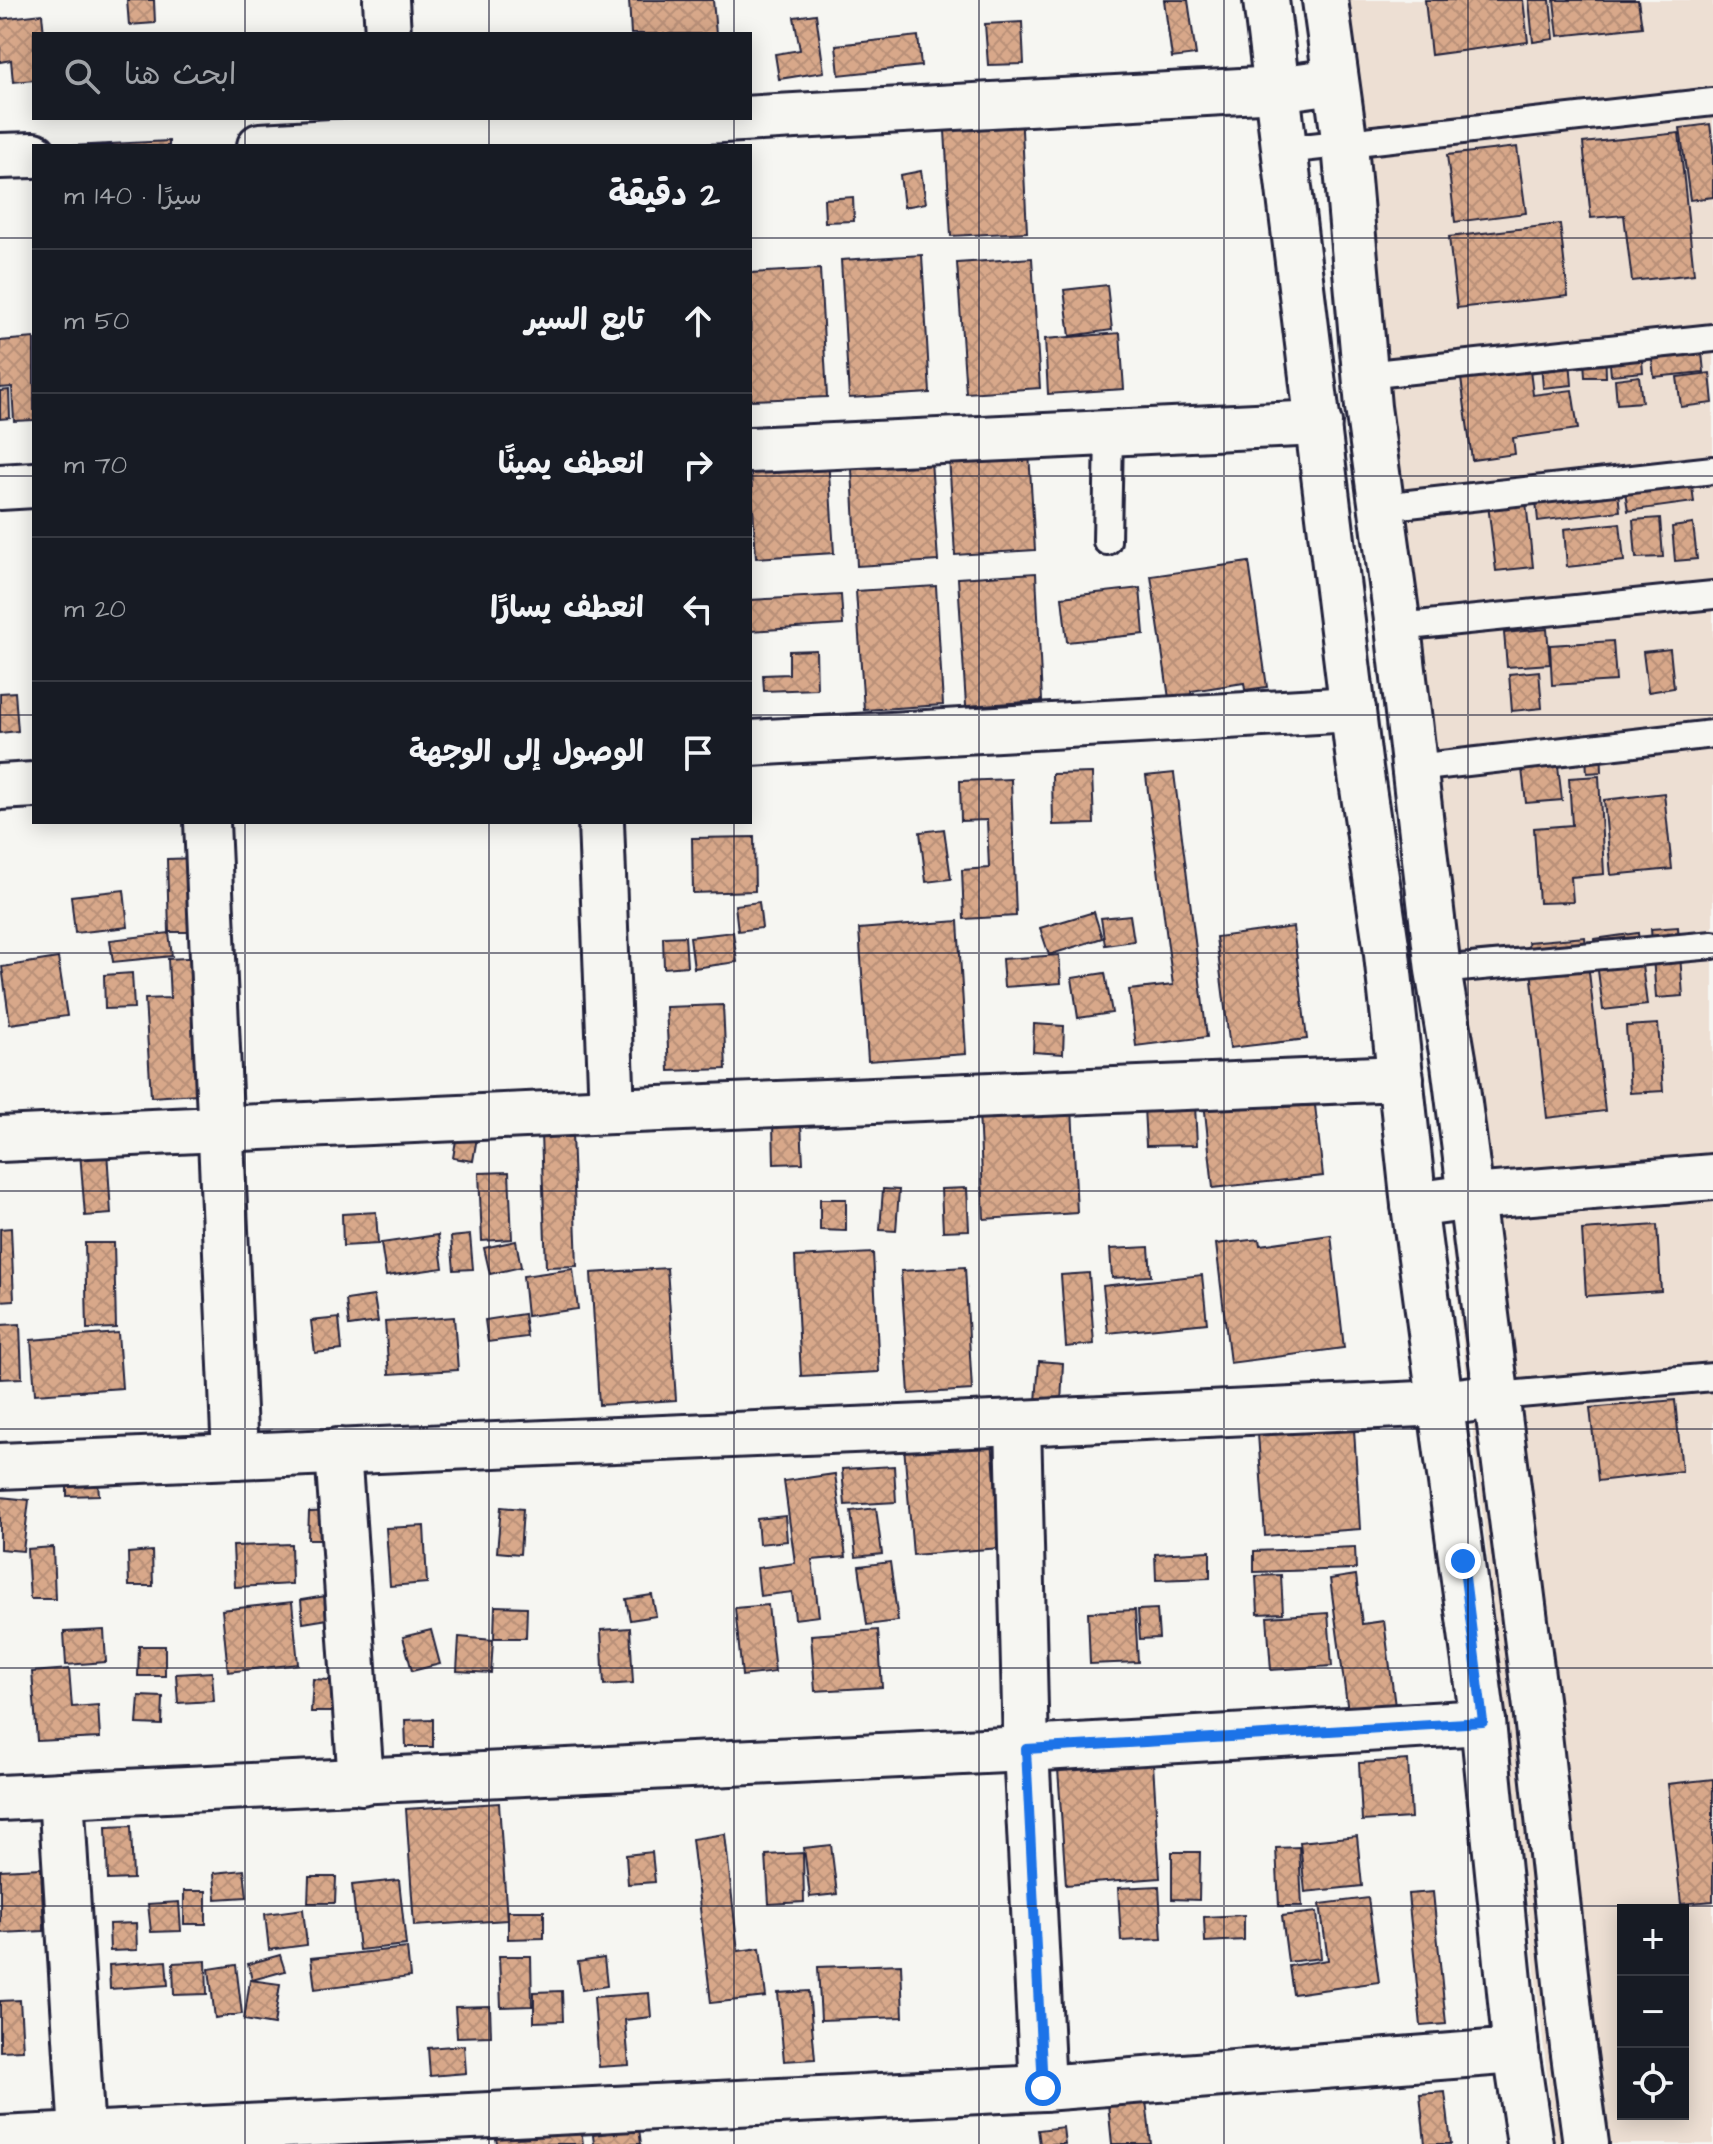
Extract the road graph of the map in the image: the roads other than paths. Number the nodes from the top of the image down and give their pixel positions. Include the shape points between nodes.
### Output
1 (386, 0) edge
2 (1266, 0) edge
3 (1325, 0) edge
4 (388, 32) edge
5 (1335, 81) junction
6 (1277, 89) junction
7 (1713, 102) edge
8 (752, 113) edge
9 (592, 120) edge
10 (393, 129) edge
11 (276, 144) edge
12 (1345, 145) junction
13 (1285, 150) junction
14 (32, 155) edge
15 (0, 156) edge
16 (1713, 338) edge
17 (1365, 375) junction
18 (1319, 423) junction
19 (1109, 432) junction
20 (752, 450) edge
21 (1713, 470) edge
22 (32, 485) edge
23 (0, 487) edge
24 (1382, 507) junction
25 (1107, 541) dead end
26 (1713, 595) edge
27 (1398, 627) junction
28 (1353, 709) junction
29 (1713, 734) edge
30 (752, 743) edge
31 (1415, 768) junction
32 (32, 785) edge
33 (0, 787) edge
34 (207, 824) edge
35 (601, 824) edge
36 (1713, 945) edge
37 (1438, 970) junction
38 (1401, 1078) junction
39 (612, 1111) junction
40 (221, 1129) junction
41 (0, 1139) edge
42 (1713, 1177) edge
43 (1471, 1197) junction
44 (1414, 1205) junction
45 (1713, 1377) edge
46 (1497, 1396) junction
47 (1442, 1403) junction
48 (1018, 1423) junction
49 (338, 1451) junction
50 (235, 1456) junction
51 (0, 1466) edge
52 (1483, 1722) junction
53 (1026, 1749) junction
54 (361, 1782) junction
55 (61, 1795) junction
56 (0, 1798) edge
57 (1516, 2051) junction
58 (1043, 2088) junction
59 (481, 2129) edge
60 (82, 2135) junction
61 (154, 2137) edge
62 (0, 2139) edge
63 (1530, 2144) edge
64 (1586, 2144) edge

1 - 4 street
2 - 6 street
3 - 5 street
5 - 6 street
5 - 12 street
6 - 8 street
6 - 13 street
7 - 12 lane
9 - 10 street
10 - 11 street
12 - 13 lane
12 - 17 street
13 - 18 street
14 - 15 street
16 - 17 lane
17 - 24 street
18 - 19 street
18 - 28 street
19 - 20 street
19 - 25 lane
21 - 24 lane
22 - 23 street
24 - 27 street
26 - 27 lane
27 - 31 street
28 - 30 street
28 - 38 street
29 - 31 lane
31 - 37 street
32 - 33 street
34 - 40 street
35 - 39 street
36 - 37 lane
37 - 43 street
38 - 39 street
38 - 44 street
39 - 40 street
40 - 41 street
40 - 50 street
42 - 43 street
43 - 44 street
43 - 46 street
44 - 47 street
45 - 46 lane
46 - 47 street
46 - 64 street
47 - 48 street
47 - 52 street
48 - 49 street
48 - 53 street
49 - 50 street
49 - 54 street
50 - 51 street
52 - 53 street
52 - 57 street
53 - 54 street
53 - 58 street
54 - 55 street
55 - 56 street
55 - 60 street
57 - 58 street
57 - 63 street
58 - 59 street
59 - 61 street
60 - 61 street
60 - 62 street

